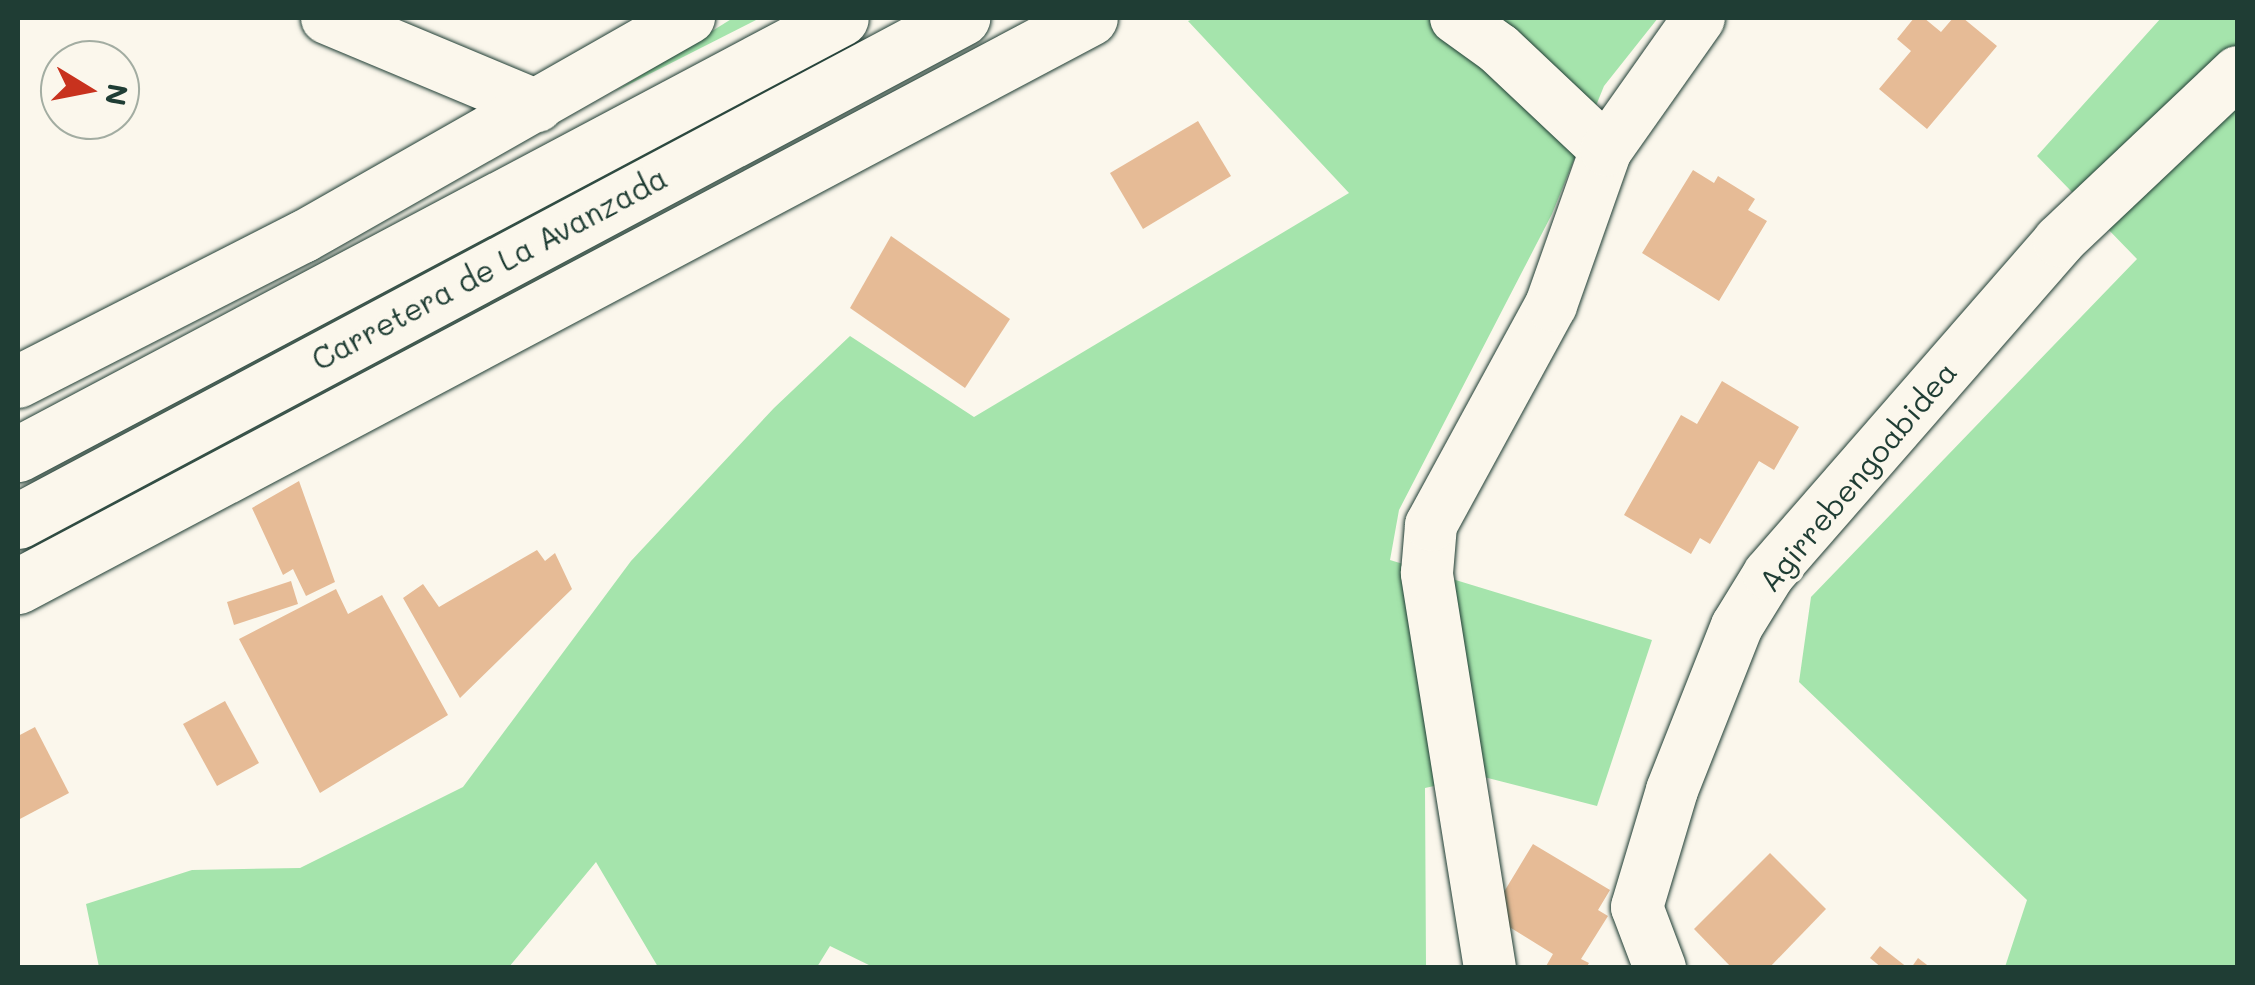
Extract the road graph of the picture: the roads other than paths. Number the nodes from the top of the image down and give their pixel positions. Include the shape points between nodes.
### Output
1 (326, 18) edge
2 (689, 18) edge
3 (841, 18) edge
4 (962, 18) edge
5 (1456, 18) edge
6 (1699, 18) edge
7 (1088, 20) edge
8 (2238, 72) edge
9 (537, 106) junction
10 (1606, 150) junction
11 (18, 382) edge
12 (18, 454) edge
13 (18, 521) edge
14 (18, 586) edge
15 (1490, 968) edge
16 (1660, 968) edge

1 - 9 street
2 - 9 street
3 - 12 main road, Carretera de La Avanzada
4 - 13 main road, Carretera de La Avanzada
5 - 10 street via 1499,48
6 - 10 street
7 - 14 main road
8 - 16 street, Agirrebengoabidea via 2059,242 1769,574 1730,644 1672,790 1637,906
9 - 11 street via 303,237
10 - 15 street via 1551,305 1431,526 1427,573

